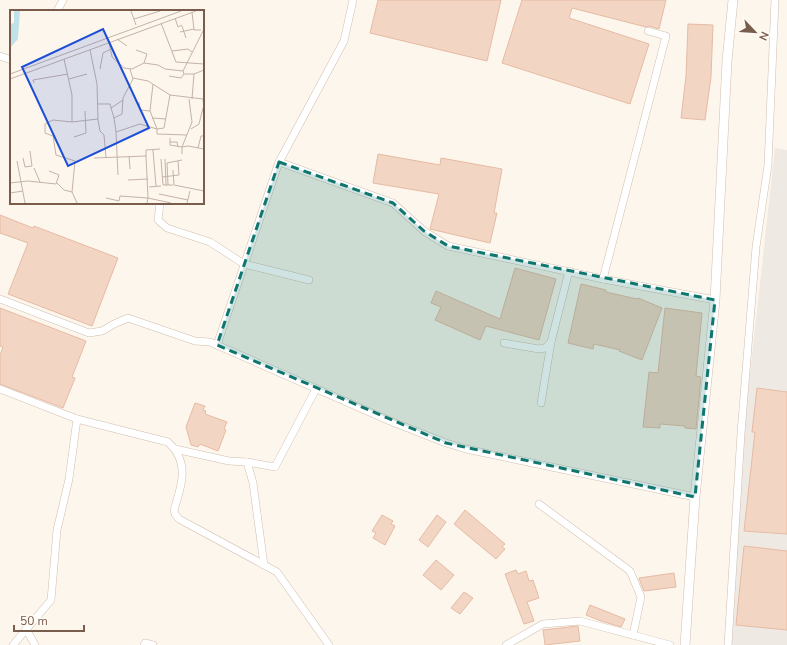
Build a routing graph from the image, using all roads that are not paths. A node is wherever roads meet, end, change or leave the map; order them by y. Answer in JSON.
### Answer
{"nodes":[{"id":1,"x":63,"y":0,"type":"edge"},
{"id":2,"x":353,"y":0,"type":"edge"},
{"id":3,"x":733,"y":0,"type":"edge"},
{"id":4,"x":775,"y":0,"type":"edge"},
{"id":5,"x":58,"y":10,"type":"edge"},
{"id":6,"x":648,"y":31,"type":"dead end"},
{"id":7,"x":0,"y":56,"type":"edge"},
{"id":8,"x":10,"y":60,"type":"edge"},
{"id":9,"x":279,"y":162,"type":"junction"},
{"id":10,"x":160,"y":204,"type":"edge"},
{"id":11,"x":244,"y":264,"type":"junction"},
{"id":12,"x":569,"y":271,"type":"junction"},
{"id":13,"x":603,"y":279,"type":"junction"},
{"id":14,"x":309,"y":280,"type":"dead end"},
{"id":15,"x":0,"y":298,"type":"edge"},
{"id":16,"x":715,"y":300,"type":"junction"},
{"id":17,"x":551,"y":342,"type":"junction"},
{"id":18,"x":504,"y":343,"type":"dead end"},
{"id":19,"x":217,"y":345,"type":"junction"},
{"id":20,"x":0,"y":389,"type":"edge"},
{"id":21,"x":316,"y":389,"type":"junction"},
{"id":22,"x":541,"y":404,"type":"dead end"},
{"id":23,"x":77,"y":419,"type":"junction"},
{"id":24,"x":175,"y":449,"type":"junction"},
{"id":25,"x":247,"y":462,"type":"junction"},
{"id":26,"x":695,"y":497,"type":"junction"},
{"id":27,"x":539,"y":504,"type":"dead end"},
{"id":28,"x":264,"y":565,"type":"junction"},
{"id":29,"x":26,"y":629,"type":"junction"},
{"id":30,"x":633,"y":635,"type":"junction"},
{"id":31,"x":13,"y":645,"type":"edge"},
{"id":32,"x":35,"y":645,"type":"edge"},
{"id":33,"x":144,"y":645,"type":"edge"},
{"id":34,"x":153,"y":645,"type":"edge"},
{"id":35,"x":329,"y":645,"type":"edge"},
{"id":36,"x":506,"y":645,"type":"edge"},
{"id":37,"x":670,"y":645,"type":"edge"},
{"id":38,"x":685,"y":645,"type":"edge"},
{"id":39,"x":728,"y":645,"type":"edge"}],
"edges":[{"from":1,"to":5,"type":"street"},
{"from":2,"to":9,"type":"street"},
{"from":3,"to":16,"type":"street"},
{"from":4,"to":39,"type":"street"},
{"from":6,"to":13,"type":"street"},
{"from":7,"to":8,"type":"street"},
{"from":9,"to":11,"type":"street"},
{"from":9,"to":12,"type":"street"},
{"from":10,"to":11,"type":"street"},
{"from":11,"to":14,"type":"street"},
{"from":11,"to":19,"type":"street"},
{"from":12,"to":13,"type":"street"},
{"from":12,"to":17,"type":"street"},
{"from":13,"to":16,"type":"street"},
{"from":15,"to":19,"type":"street"},
{"from":16,"to":26,"type":"street"},
{"from":17,"to":18,"type":"street"},
{"from":17,"to":22,"type":"street"},
{"from":19,"to":21,"type":"street"},
{"from":20,"to":23,"type":"street"},
{"from":21,"to":25,"type":"street"},
{"from":21,"to":26,"type":"street"},
{"from":23,"to":24,"type":"street"},
{"from":23,"to":29,"type":"street"},
{"from":24,"to":25,"type":"street"},
{"from":24,"to":28,"type":"street"},
{"from":25,"to":28,"type":"street"},
{"from":26,"to":38,"type":"street"},
{"from":27,"to":30,"type":"street"},
{"from":28,"to":35,"type":"street"},
{"from":29,"to":31,"type":"street"},
{"from":29,"to":32,"type":"street"},
{"from":30,"to":36,"type":"street"},
{"from":30,"to":37,"type":"street"},
{"from":33,"to":34,"type":"street"}]}
